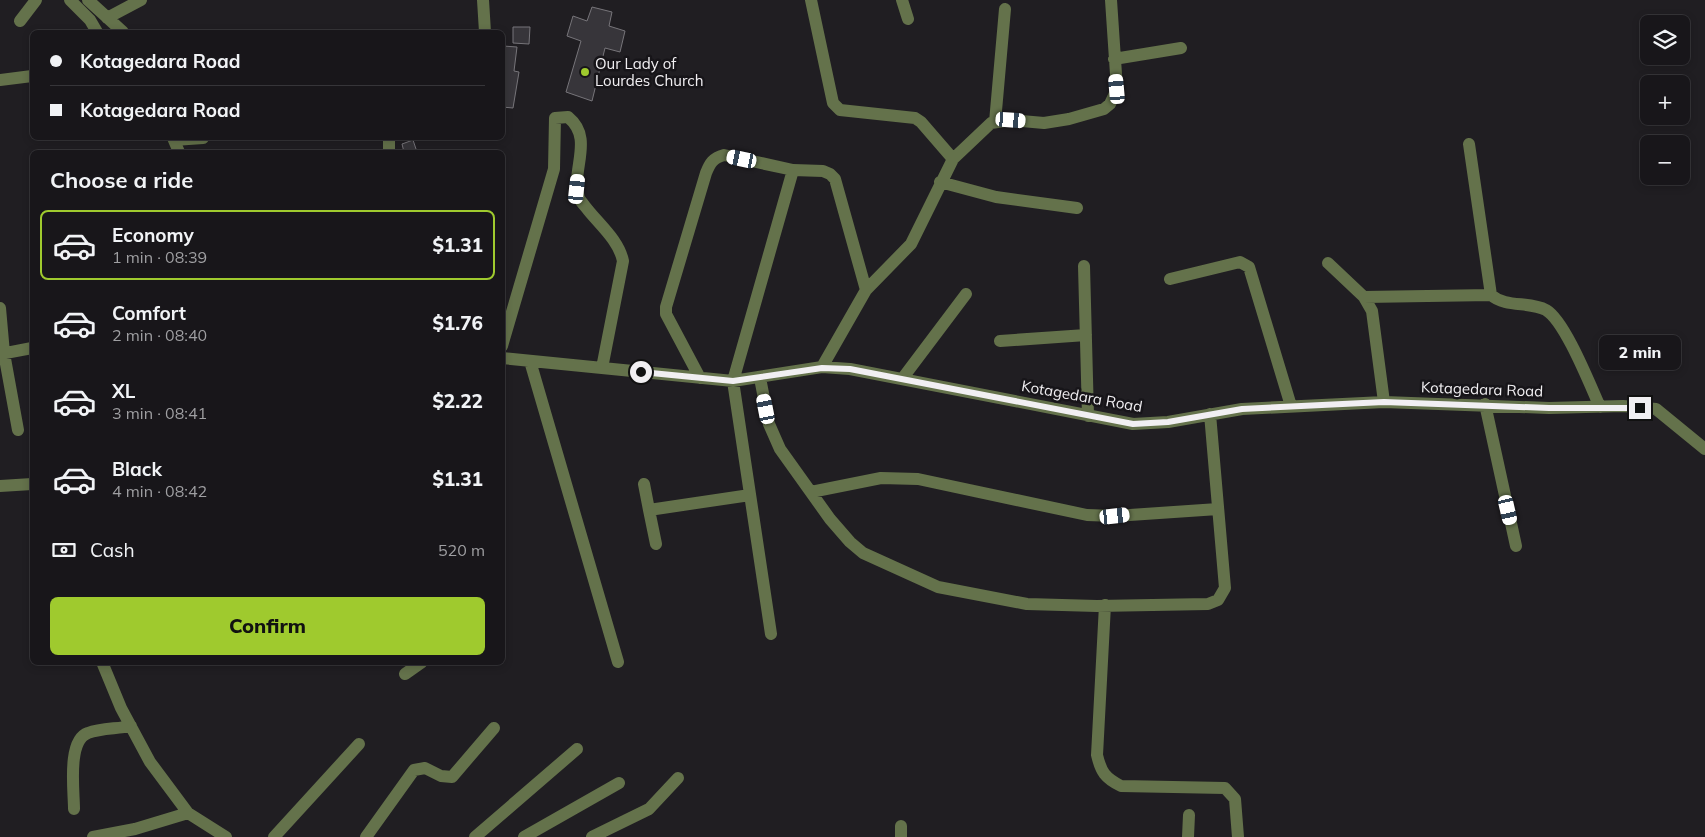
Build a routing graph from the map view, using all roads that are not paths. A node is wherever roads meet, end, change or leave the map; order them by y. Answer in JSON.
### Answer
{"nodes":[{"id":1,"x":36,"y":0,"type":"edge"},
{"id":2,"x":70,"y":0,"type":"edge"},
{"id":3,"x":88,"y":0,"type":"edge"},
{"id":4,"x":141,"y":0,"type":"edge"},
{"id":5,"x":483,"y":0,"type":"edge"},
{"id":6,"x":811,"y":0,"type":"edge"},
{"id":7,"x":902,"y":0,"type":"edge"},
{"id":8,"x":1111,"y":0,"type":"edge"},
{"id":9,"x":1005,"y":9,"type":"dead end"},
{"id":10,"x":107,"y":18,"type":"junction"},
{"id":11,"x":908,"y":19,"type":"dead end"},
{"id":12,"x":20,"y":21,"type":"dead end"},
{"id":13,"x":96,"y":30,"type":"edge"},
{"id":14,"x":121,"y":30,"type":"edge"},
{"id":15,"x":485,"y":30,"type":"edge"},
{"id":16,"x":1181,"y":48,"type":"dead end"},
{"id":17,"x":1114,"y":60,"type":"junction"},
{"id":18,"x":30,"y":76,"type":"edge"},
{"id":19,"x":0,"y":80,"type":"edge"},
{"id":20,"x":996,"y":122,"type":"junction"},
{"id":21,"x":192,"y":140,"type":"edge"},
{"id":22,"x":175,"y":143,"type":"edge"},
{"id":23,"x":1469,"y":144,"type":"dead end"},
{"id":24,"x":953,"y":159,"type":"junction"},
{"id":25,"x":793,"y":170,"type":"junction"},
{"id":26,"x":940,"y":182,"type":"junction"},
{"id":27,"x":1078,"y":208,"type":"dead end"},
{"id":28,"x":1328,"y":263,"type":"dead end"},
{"id":29,"x":1084,"y":266,"type":"dead end"},
{"id":30,"x":1170,"y":278,"type":"dead end"},
{"id":31,"x":866,"y":290,"type":"junction"},
{"id":32,"x":966,"y":294,"type":"dead end"},
{"id":33,"x":1491,"y":294,"type":"junction"},
{"id":34,"x":1364,"y":297,"type":"junction"},
{"id":35,"x":0,"y":308,"type":"edge"},
{"id":36,"x":1086,"y":335,"type":"junction"},
{"id":37,"x":505,"y":336,"type":"edge"},
{"id":38,"x":1000,"y":341,"type":"dead end"},
{"id":39,"x":30,"y":348,"type":"edge"},
{"id":40,"x":2,"y":353,"type":"edge"},
{"id":41,"x":505,"y":358,"type":"edge"},
{"id":42,"x":530,"y":361,"type":"junction"},
{"id":43,"x":602,"y":368,"type":"junction"},
{"id":44,"x":822,"y":368,"type":"junction"},
{"id":45,"x":700,"y":378,"type":"junction"},
{"id":46,"x":760,"y":378,"type":"junction"},
{"id":47,"x":902,"y":379,"type":"junction"},
{"id":48,"x":733,"y":381,"type":"junction"},
{"id":49,"x":1384,"y":402,"type":"junction"},
{"id":50,"x":1485,"y":404,"type":"junction"},
{"id":51,"x":1291,"y":406,"type":"junction"},
{"id":52,"x":1600,"y":407,"type":"junction"},
{"id":53,"x":1210,"y":414,"type":"junction"},
{"id":54,"x":1088,"y":416,"type":"junction"},
{"id":55,"x":18,"y":430,"type":"dead end"},
{"id":56,"x":1705,"y":449,"type":"edge"},
{"id":57,"x":30,"y":484,"type":"edge"},
{"id":58,"x":644,"y":484,"type":"dead end"},
{"id":59,"x":0,"y":486,"type":"edge"},
{"id":60,"x":811,"y":492,"type":"junction"},
{"id":61,"x":750,"y":495,"type":"junction"},
{"id":62,"x":1218,"y":508,"type":"junction"},
{"id":63,"x":649,"y":510,"type":"junction"},
{"id":64,"x":656,"y":544,"type":"dead end"},
{"id":65,"x":1516,"y":546,"type":"dead end"},
{"id":66,"x":1105,"y":605,"type":"junction"},
{"id":67,"x":771,"y":634,"type":"dead end"},
{"id":68,"x":618,"y":662,"type":"dead end"},
{"id":69,"x":103,"y":665,"type":"edge"},
{"id":70,"x":418,"y":665,"type":"edge"},
{"id":71,"x":405,"y":674,"type":"dead end"},
{"id":72,"x":130,"y":726,"type":"junction"},
{"id":73,"x":494,"y":728,"type":"dead end"},
{"id":74,"x":359,"y":744,"type":"dead end"},
{"id":75,"x":577,"y":749,"type":"dead end"},
{"id":76,"x":678,"y":778,"type":"dead end"},
{"id":77,"x":619,"y":783,"type":"dead end"},
{"id":78,"x":74,"y":809,"type":"dead end"},
{"id":79,"x":188,"y":813,"type":"junction"},
{"id":80,"x":1189,"y":815,"type":"dead end"},
{"id":81,"x":224,"y":836,"type":"edge"},
{"id":82,"x":93,"y":837,"type":"edge"},
{"id":83,"x":274,"y":837,"type":"edge"},
{"id":84,"x":366,"y":837,"type":"edge"},
{"id":85,"x":475,"y":837,"type":"edge"},
{"id":86,"x":524,"y":837,"type":"edge"},
{"id":87,"x":592,"y":837,"type":"edge"},
{"id":88,"x":1188,"y":837,"type":"edge"},
{"id":89,"x":1238,"y":837,"type":"edge"}],
"edges":[{"from":1,"to":12,"type":"street"},
{"from":2,"to":13,"type":"street"},
{"from":3,"to":10,"type":"street"},
{"from":4,"to":10,"type":"street"},
{"from":5,"to":15,"type":"street"},
{"from":6,"to":24,"type":"street"},
{"from":7,"to":11,"type":"street"},
{"from":8,"to":17,"type":"street"},
{"from":9,"to":20,"type":"street"},
{"from":10,"to":14,"type":"street"},
{"from":16,"to":17,"type":"street"},
{"from":17,"to":20,"type":"street"},
{"from":18,"to":19,"type":"street"},
{"from":20,"to":24,"type":"street"},
{"from":21,"to":22,"type":"street"},
{"from":23,"to":33,"type":"street"},
{"from":24,"to":26,"type":"street"},
{"from":25,"to":31,"type":"street"},
{"from":25,"to":45,"type":"street"},
{"from":25,"to":48,"type":"street"},
{"from":26,"to":27,"type":"street"},
{"from":26,"to":31,"type":"street"},
{"from":28,"to":34,"type":"street"},
{"from":29,"to":36,"type":"street"},
{"from":30,"to":51,"type":"street"},
{"from":31,"to":44,"type":"street"},
{"from":32,"to":47,"type":"street"},
{"from":33,"to":34,"type":"street"},
{"from":33,"to":52,"type":"street"},
{"from":34,"to":49,"type":"street"},
{"from":35,"to":40,"type":"street"},
{"from":36,"to":38,"type":"street"},
{"from":36,"to":54,"type":"street"},
{"from":37,"to":43,"type":"street"},
{"from":39,"to":40,"type":"street"},
{"from":40,"to":55,"type":"street"},
{"from":41,"to":42,"type":"street","name":"Kotagedara Road"},
{"from":42,"to":43,"type":"street","name":"Kotagedara Road"},
{"from":42,"to":68,"type":"street"},
{"from":43,"to":45,"type":"street","name":"Kotagedara Road"},
{"from":44,"to":46,"type":"street","name":"Kotagedara Road"},
{"from":44,"to":47,"type":"street","name":"Kotagedara Road"},
{"from":45,"to":48,"type":"street","name":"Kotagedara Road"},
{"from":46,"to":48,"type":"street","name":"Kotagedara Road"},
{"from":46,"to":60,"type":"street"},
{"from":47,"to":54,"type":"street","name":"Kotagedara Road"},
{"from":48,"to":61,"type":"street"},
{"from":49,"to":50,"type":"street","name":"Kotagedara Road"},
{"from":49,"to":51,"type":"street","name":"Kotagedara Road"},
{"from":50,"to":52,"type":"street","name":"Kotagedara Road"},
{"from":50,"to":65,"type":"street"},
{"from":51,"to":53,"type":"street","name":"Kotagedara Road"},
{"from":52,"to":56,"type":"street","name":"Kotagedara Road"},
{"from":53,"to":54,"type":"street","name":"Kotagedara Road"},
{"from":53,"to":62,"type":"street"},
{"from":57,"to":59,"type":"street"},
{"from":58,"to":63,"type":"street"},
{"from":60,"to":62,"type":"street"},
{"from":60,"to":66,"type":"street"},
{"from":61,"to":63,"type":"street"},
{"from":61,"to":67,"type":"street"},
{"from":62,"to":66,"type":"street"},
{"from":63,"to":64,"type":"street"},
{"from":66,"to":89,"type":"street"},
{"from":69,"to":72,"type":"street"},
{"from":70,"to":71,"type":"street"},
{"from":72,"to":78,"type":"street"},
{"from":72,"to":79,"type":"street"},
{"from":73,"to":84,"type":"street"},
{"from":74,"to":83,"type":"street"},
{"from":75,"to":85,"type":"street"},
{"from":76,"to":87,"type":"street"},
{"from":77,"to":86,"type":"street"},
{"from":79,"to":81,"type":"street"},
{"from":79,"to":82,"type":"street"},
{"from":80,"to":88,"type":"street"}]}
